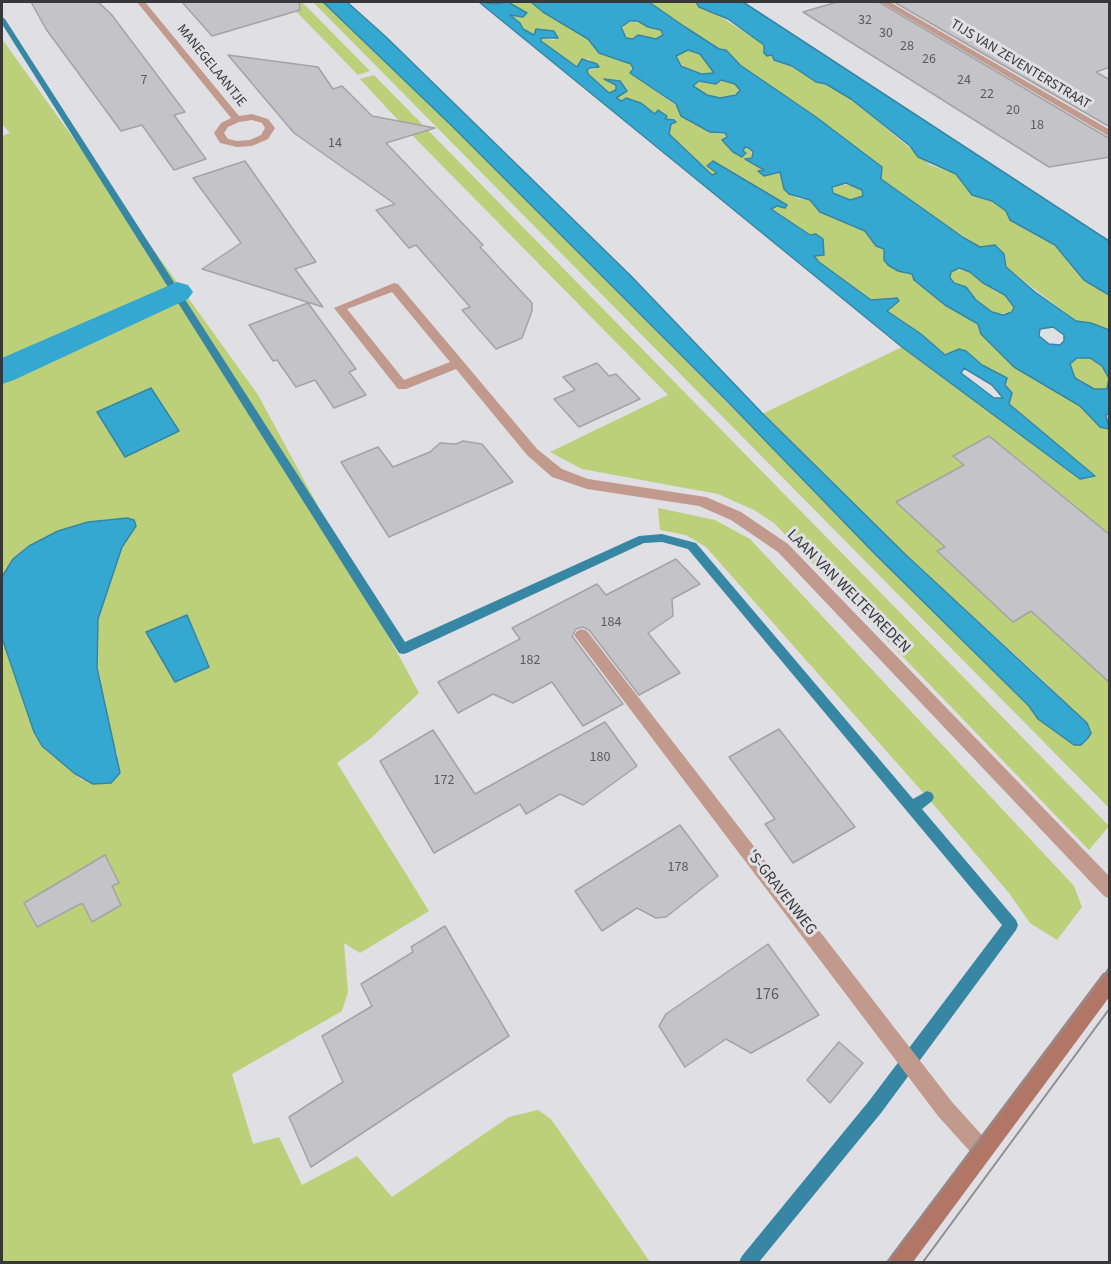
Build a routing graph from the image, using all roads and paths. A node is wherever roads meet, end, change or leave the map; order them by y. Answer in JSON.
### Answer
{"nodes":[{"id":1,"x":141,"y":2,"type":"edge"},
{"id":2,"x":885,"y":2,"type":"edge"},
{"id":3,"x":237,"y":119,"type":"dead end"},
{"id":4,"x":1110,"y":134,"type":"edge"},
{"id":5,"x":458,"y":363,"type":"junction"},
{"id":6,"x":582,"y":635,"type":"dead end"},
{"id":7,"x":1110,"y":890,"type":"edge"},
{"id":8,"x":1110,"y":980,"type":"edge"},
{"id":9,"x":982,"y":1150,"type":"junction"},
{"id":10,"x":900,"y":1263,"type":"edge"}],
"edges":[{"from":1,"to":3,"type":"street","name":"MANEGELAANTJE"},
{"from":2,"to":4,"type":"street","name":"TIJS VAN ZEVENTERSTRAAT"},
{"from":5,"to":5,"type":"street","name":"LAAN VAN WELTEVREDEN"},
{"from":5,"to":7,"type":"street","name":"LAAN VAN WELTEVREDEN"},
{"from":6,"to":9,"type":"street","name":"'S-GRAVENWEG"},
{"from":8,"to":9,"type":"street"},
{"from":9,"to":10,"type":"street"}]}
